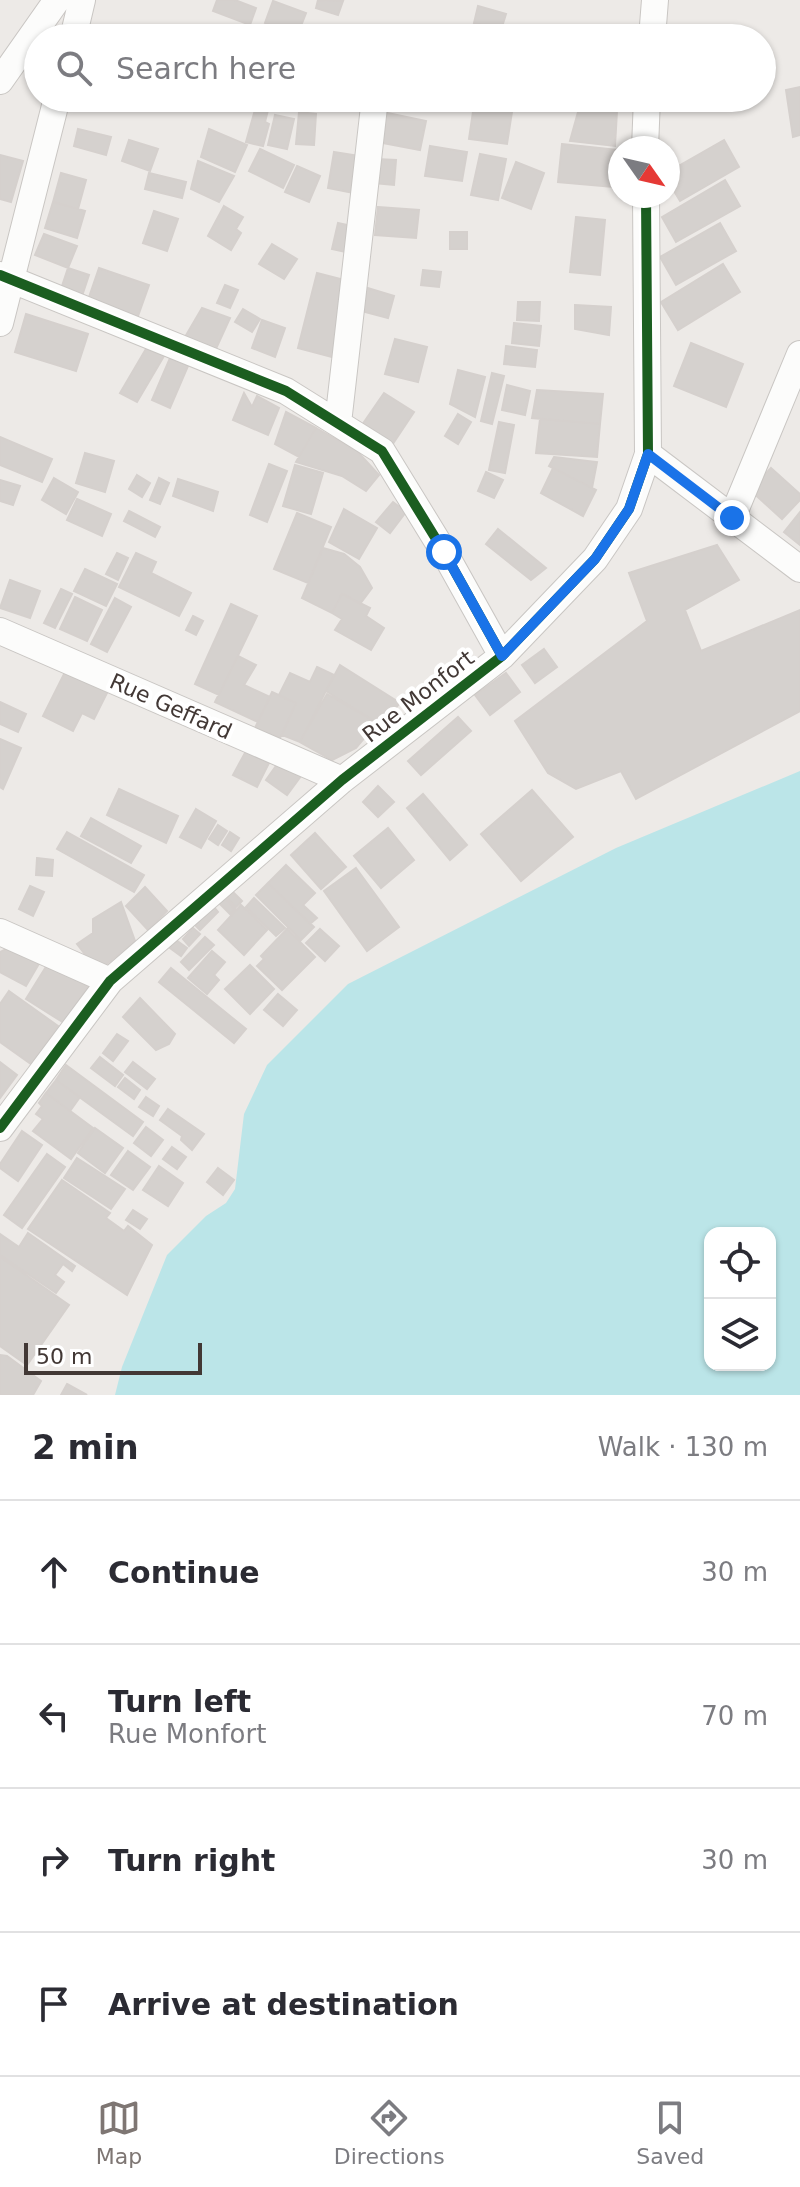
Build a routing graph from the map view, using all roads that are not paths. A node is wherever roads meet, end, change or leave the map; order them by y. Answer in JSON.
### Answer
{"nodes":[{"id":1,"x":57,"y":0,"type":"edge"},
{"id":2,"x":82,"y":0,"type":"edge"},
{"id":3,"x":655,"y":0,"type":"edge"},
{"id":4,"x":40,"y":24,"type":"edge"},
{"id":5,"x":76,"y":24,"type":"edge"},
{"id":6,"x":653,"y":24,"type":"edge"},
{"id":7,"x":24,"y":47,"type":"edge"},
{"id":8,"x":0,"y":81,"type":"edge"},
{"id":9,"x":53,"y":112,"type":"edge"},
{"id":10,"x":373,"y":112,"type":"edge"},
{"id":11,"x":646,"y":112,"type":"edge"},
{"id":12,"x":645,"y":136,"type":"edge"},
{"id":13,"x":646,"y":208,"type":"edge"},
{"id":14,"x":5,"y":278,"type":"edge"},
{"id":15,"x":0,"y":323,"type":"edge"},
{"id":16,"x":800,"y":354,"type":"edge"},
{"id":17,"x":338,"y":423,"type":"junction"},
{"id":18,"x":648,"y":454,"type":"junction"},
{"id":19,"x":732,"y":518,"type":"junction"},
{"id":20,"x":800,"y":569,"type":"edge"},
{"id":21,"x":0,"y":631,"type":"edge"},
{"id":22,"x":502,"y":656,"type":"junction"},
{"id":23,"x":342,"y":780,"type":"junction"},
{"id":24,"x":0,"y":932,"type":"edge"},
{"id":25,"x":110,"y":981,"type":"junction"},
{"id":26,"x":0,"y":1128,"type":"edge"}],
"edges":[{"from":1,"to":4,"type":"street"},
{"from":2,"to":5,"type":"street"},
{"from":3,"to":6,"type":"street"},
{"from":7,"to":8,"type":"street"},
{"from":9,"to":14,"type":"street"},
{"from":10,"to":17,"type":"street"},
{"from":11,"to":12,"type":"street"},
{"from":13,"to":18,"type":"street","name":"Rue Monfort"},
{"from":14,"to":15,"type":"street"},
{"from":14,"to":17,"type":"street"},
{"from":16,"to":19,"type":"street"},
{"from":17,"to":22,"type":"street"},
{"from":18,"to":19,"type":"street"},
{"from":18,"to":22,"type":"street","name":"Rue Monfort"},
{"from":19,"to":20,"type":"street"},
{"from":21,"to":23,"type":"street","name":"Rue Geffard"},
{"from":22,"to":23,"type":"street","name":"Rue Monfort"},
{"from":23,"to":25,"type":"street","name":"Rue Monfort"},
{"from":24,"to":25,"type":"street"},
{"from":25,"to":26,"type":"street","name":"Rue Monfort"}]}
